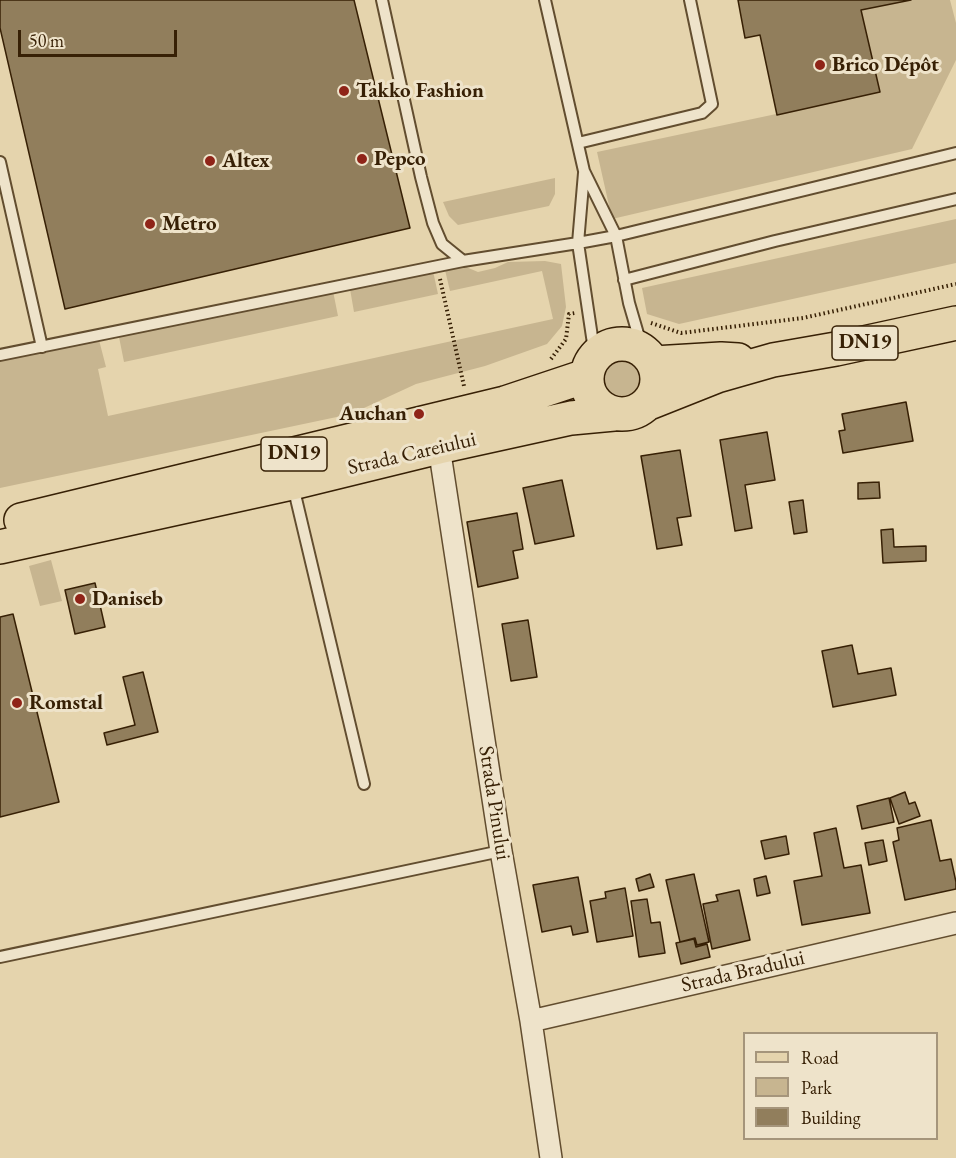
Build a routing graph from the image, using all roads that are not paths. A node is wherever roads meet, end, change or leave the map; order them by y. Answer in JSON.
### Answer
{"nodes":[{"id":1,"x":382,"y":0,"type":"edge"},
{"id":2,"x":545,"y":0,"type":"edge"},
{"id":3,"x":690,"y":0,"type":"edge"},
{"id":4,"x":578,"y":143,"type":"junction"},
{"id":5,"x":956,"y":153,"type":"edge"},
{"id":6,"x":0,"y":162,"type":"edge"},
{"id":7,"x":584,"y":171,"type":"junction"},
{"id":8,"x":956,"y":199,"type":"edge"},
{"id":9,"x":616,"y":236,"type":"junction"},
{"id":10,"x":578,"y":243,"type":"junction"},
{"id":11,"x":463,"y":261,"type":"junction"},
{"id":12,"x":624,"y":280,"type":"junction"},
{"id":13,"x":956,"y":323,"type":"edge"},
{"id":14,"x":42,"y":347,"type":"junction"},
{"id":15,"x":0,"y":355,"type":"edge"},
{"id":16,"x":648,"y":357,"type":"junction"},
{"id":17,"x":773,"y":360,"type":"junction"},
{"id":18,"x":591,"y":366,"type":"junction"},
{"id":19,"x":649,"y":403,"type":"junction"},
{"id":20,"x":614,"y":414,"type":"junction"},
{"id":21,"x":440,"y":447,"type":"junction"},
{"id":22,"x":292,"y":483,"type":"junction"},
{"id":23,"x":0,"y":525,"type":"edge"},
{"id":24,"x":0,"y":547,"type":"edge"},
{"id":25,"x":364,"y":784,"type":"dead end"},
{"id":26,"x":501,"y":851,"type":"junction"},
{"id":27,"x":956,"y":923,"type":"edge"},
{"id":28,"x":0,"y":957,"type":"edge"},
{"id":29,"x":531,"y":1021,"type":"junction"},
{"id":30,"x":551,"y":1158,"type":"edge"}],
"edges":[{"from":1,"to":11,"type":"lane"},
{"from":2,"to":4,"type":"lane"},
{"from":3,"to":4,"type":"lane"},
{"from":4,"to":7,"type":"lane"},
{"from":5,"to":9,"type":"lane"},
{"from":6,"to":14,"type":"lane"},
{"from":7,"to":9,"type":"lane"},
{"from":7,"to":10,"type":"lane"},
{"from":8,"to":12,"type":"lane"},
{"from":9,"to":10,"type":"lane"},
{"from":9,"to":12,"type":"lane"},
{"from":10,"to":11,"type":"lane"},
{"from":10,"to":18,"type":"lane"},
{"from":11,"to":14,"type":"lane"},
{"from":12,"to":16,"type":"lane"},
{"from":13,"to":17,"type":"main road","number":"DN19"},
{"from":14,"to":15,"type":"lane"},
{"from":16,"to":17,"type":"main road","number":"DN19"},
{"from":16,"to":18,"type":"main road","number":"DN19"},
{"from":16,"to":19,"type":"main road"},
{"from":17,"to":19,"type":"main road","number":"DN19"},
{"from":18,"to":20,"type":"main road"},
{"from":18,"to":23,"type":"main road","name":"Strada Careiului","number":"DN19"},
{"from":19,"to":20,"type":"main road","number":"DN19"},
{"from":20,"to":21,"type":"main road","name":"Strada Careiului","number":"DN19"},
{"from":21,"to":22,"type":"main road","name":"Strada Careiului","number":"DN19"},
{"from":21,"to":26,"type":"street","name":"Strada Pinului"},
{"from":22,"to":24,"type":"main road","name":"Strada Careiului","number":"DN19"},
{"from":22,"to":25,"type":"lane"},
{"from":26,"to":28,"type":"lane"},
{"from":26,"to":29,"type":"street","name":"Strada Pinului"},
{"from":27,"to":29,"type":"street","name":"Strada Bradului"},
{"from":29,"to":30,"type":"street","name":"Strada Pinului"}]}
